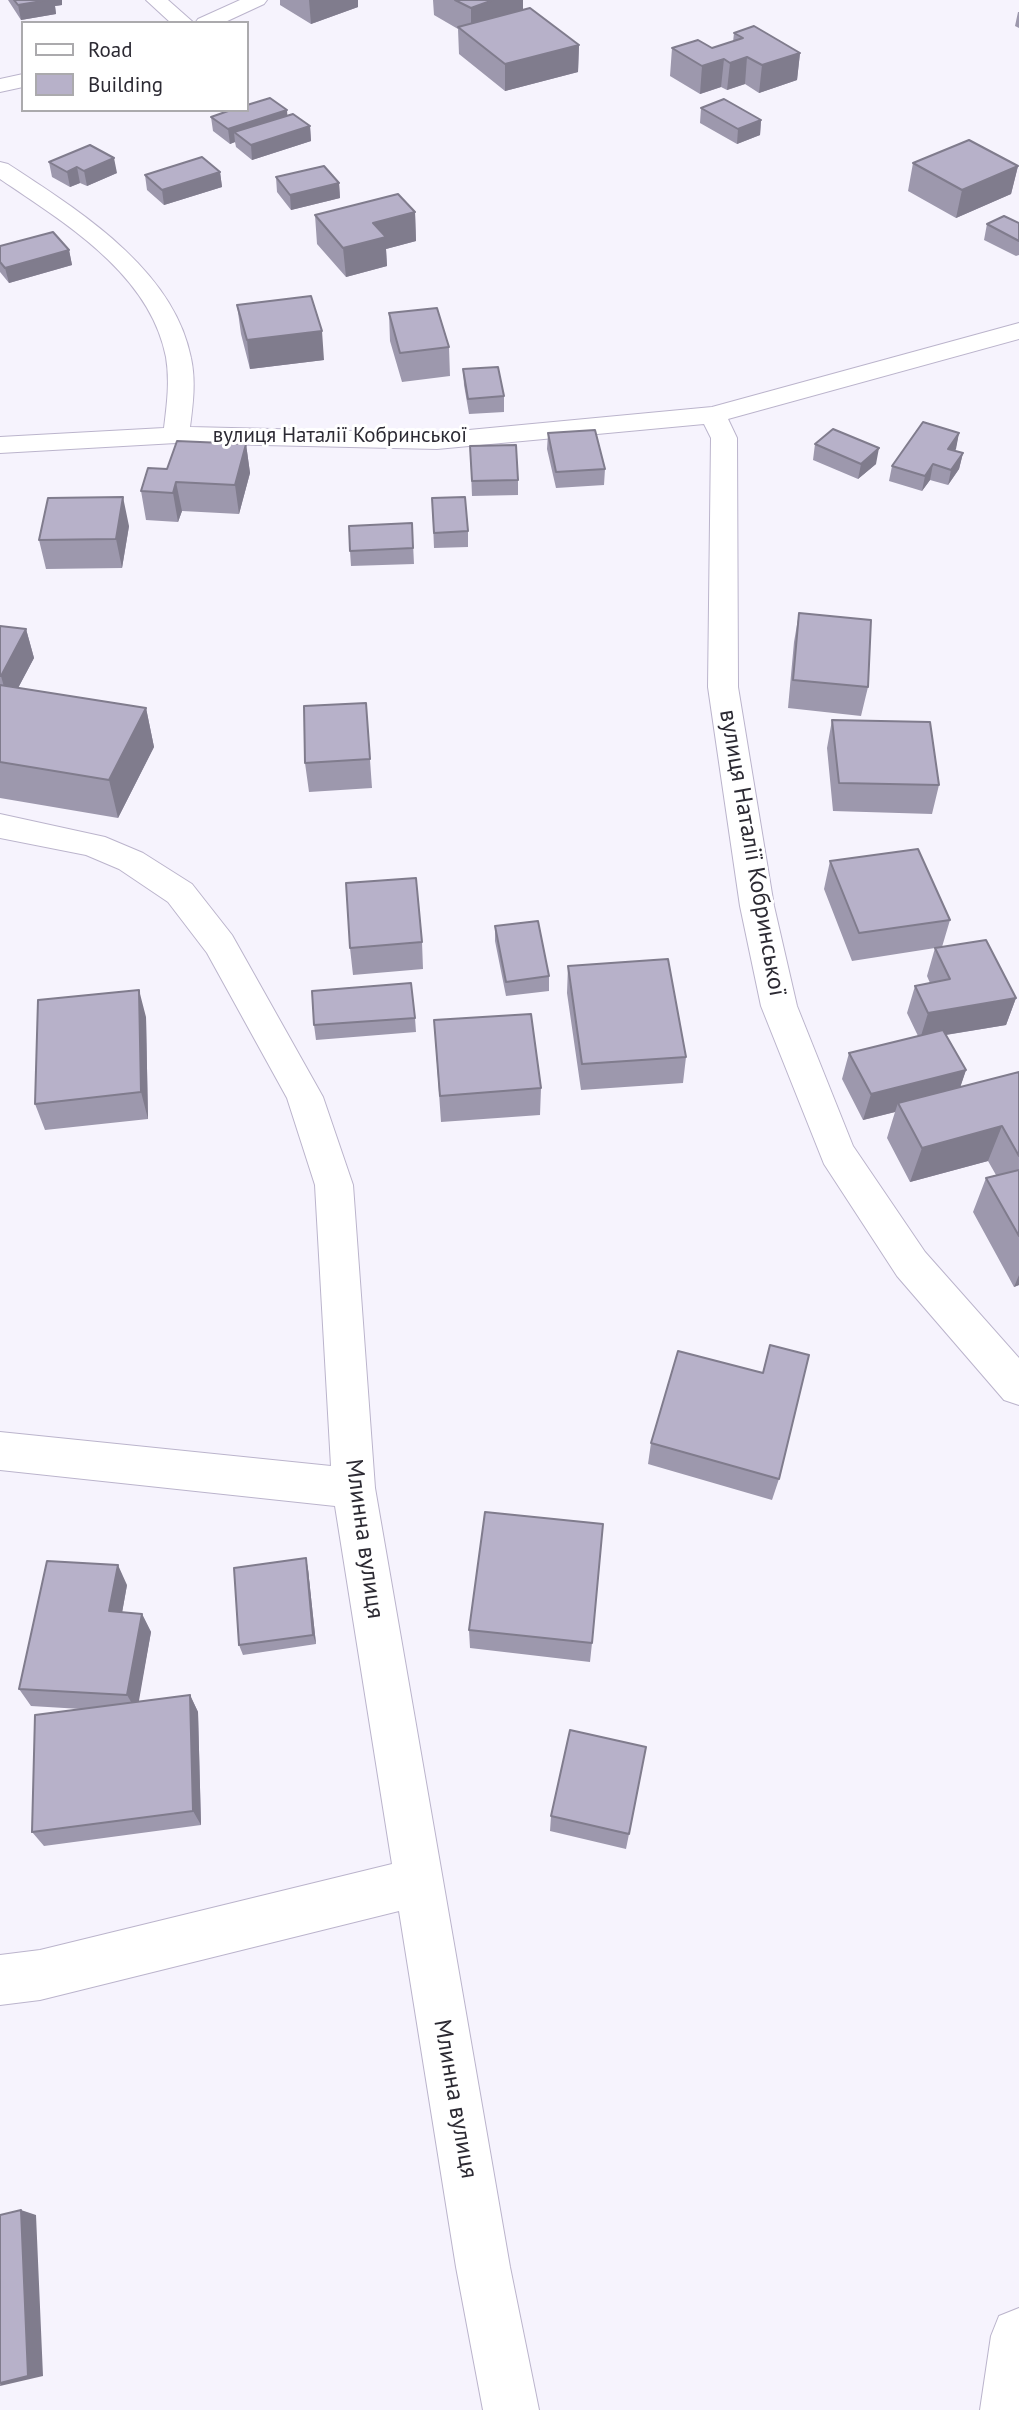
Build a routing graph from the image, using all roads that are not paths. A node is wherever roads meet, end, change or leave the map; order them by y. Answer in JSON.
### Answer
{"nodes":[{"id":1,"x":156,"y":0,"type":"edge"},
{"id":2,"x":257,"y":0,"type":"edge"},
{"id":3,"x":182,"y":21,"type":"edge"},
{"id":4,"x":210,"y":21,"type":"edge"},
{"id":5,"x":21,"y":81,"type":"edge"},
{"id":6,"x":0,"y":86,"type":"edge"},
{"id":7,"x":0,"y":169,"type":"edge"},
{"id":8,"x":1019,"y":331,"type":"edge"},
{"id":9,"x":713,"y":415,"type":"junction"},
{"id":10,"x":176,"y":435,"type":"junction"},
{"id":11,"x":0,"y":445,"type":"edge"},
{"id":12,"x":0,"y":826,"type":"edge"},
{"id":13,"x":1019,"y":1387,"type":"edge"},
{"id":14,"x":0,"y":1451,"type":"edge"},
{"id":15,"x":354,"y":1488,"type":"junction"},
{"id":16,"x":418,"y":1882,"type":"junction"},
{"id":17,"x":0,"y":1980,"type":"edge"},
{"id":18,"x":1019,"y":2336,"type":"edge"},
{"id":19,"x":511,"y":2410,"type":"edge"},
{"id":20,"x":1008,"y":2410,"type":"edge"}],
"edges":[{"from":1,"to":3,"type":"street"},
{"from":2,"to":4,"type":"street"},
{"from":5,"to":6,"type":"street"},
{"from":7,"to":10,"type":"street","name":"вулиця Наталії Кобринської"},
{"from":8,"to":9,"type":"street","name":"вулиця Наталії Кобринської"},
{"from":9,"to":10,"type":"street","name":"вулиця Наталії Кобринської"},
{"from":9,"to":13,"type":"street","name":"вулиця Наталії Кобринської"},
{"from":10,"to":11,"type":"street","name":"вулиця Наталії Кобринської"},
{"from":12,"to":15,"type":"street","name":"Млинна вулиця"},
{"from":14,"to":15,"type":"street"},
{"from":15,"to":16,"type":"street","name":"Млинна вулиця"},
{"from":16,"to":17,"type":"street"},
{"from":16,"to":19,"type":"street","name":"Млинна вулиця"},
{"from":18,"to":20,"type":"street"}]}
